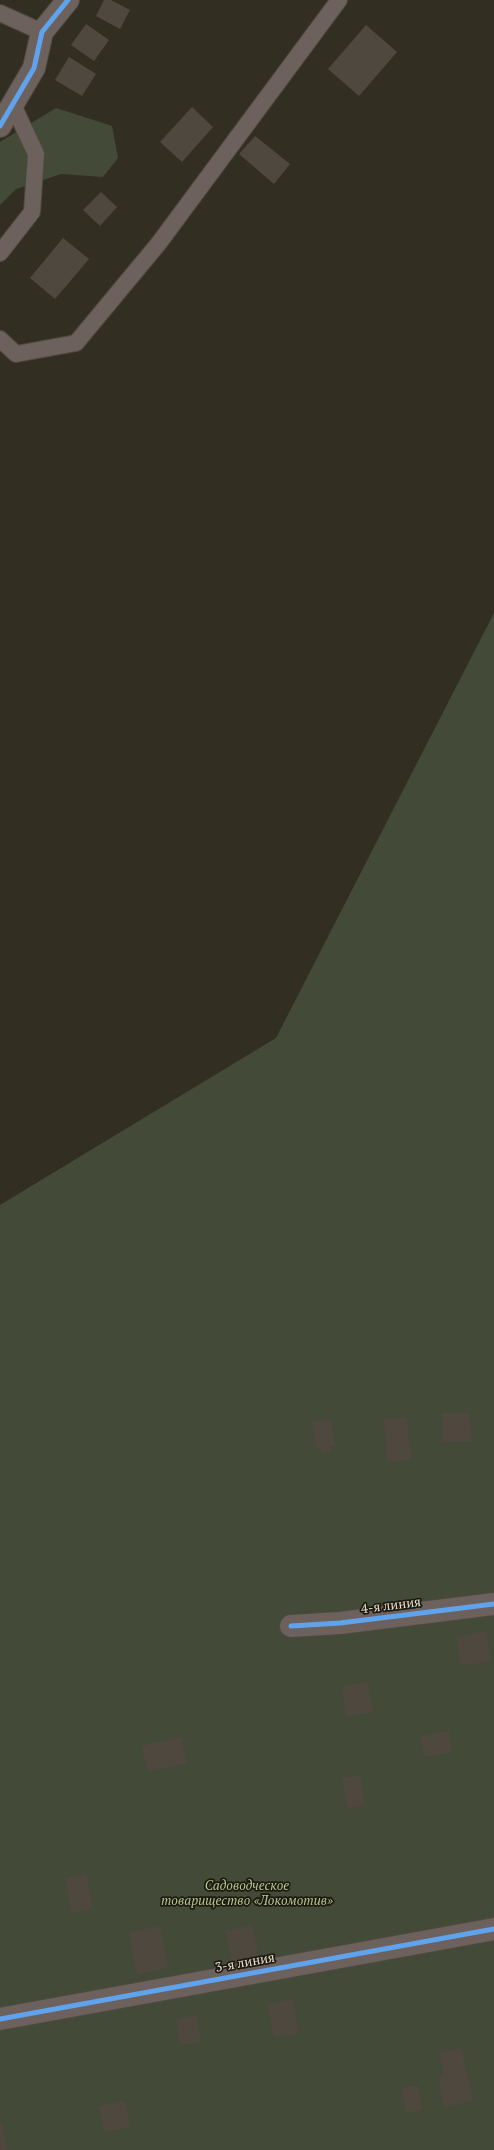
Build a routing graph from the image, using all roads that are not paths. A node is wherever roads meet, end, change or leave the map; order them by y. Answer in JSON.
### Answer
{"nodes":[{"id":1,"x":68,"y":0,"type":"edge"},
{"id":2,"x":339,"y":0,"type":"edge"},
{"id":3,"x":0,"y":13,"type":"edge"},
{"id":4,"x":42,"y":32,"type":"junction"},
{"id":5,"x":13,"y":105,"type":"junction"},
{"id":6,"x":0,"y":126,"type":"edge"},
{"id":7,"x":0,"y":253,"type":"edge"},
{"id":8,"x":0,"y":339,"type":"edge"},
{"id":9,"x":494,"y":1604,"type":"edge"},
{"id":10,"x":291,"y":1626,"type":"dead end"},
{"id":11,"x":494,"y":1929,"type":"edge"},
{"id":12,"x":0,"y":2018,"type":"edge"}],
"edges":[{"from":1,"to":4,"type":"street"},
{"from":2,"to":8,"type":"lane"},
{"from":3,"to":4,"type":"lane"},
{"from":4,"to":5,"type":"street"},
{"from":5,"to":6,"type":"street"},
{"from":5,"to":7,"type":"lane"},
{"from":9,"to":10,"type":"street","name":"4-я линия"},
{"from":11,"to":12,"type":"street","name":"3-я линия"}]}
